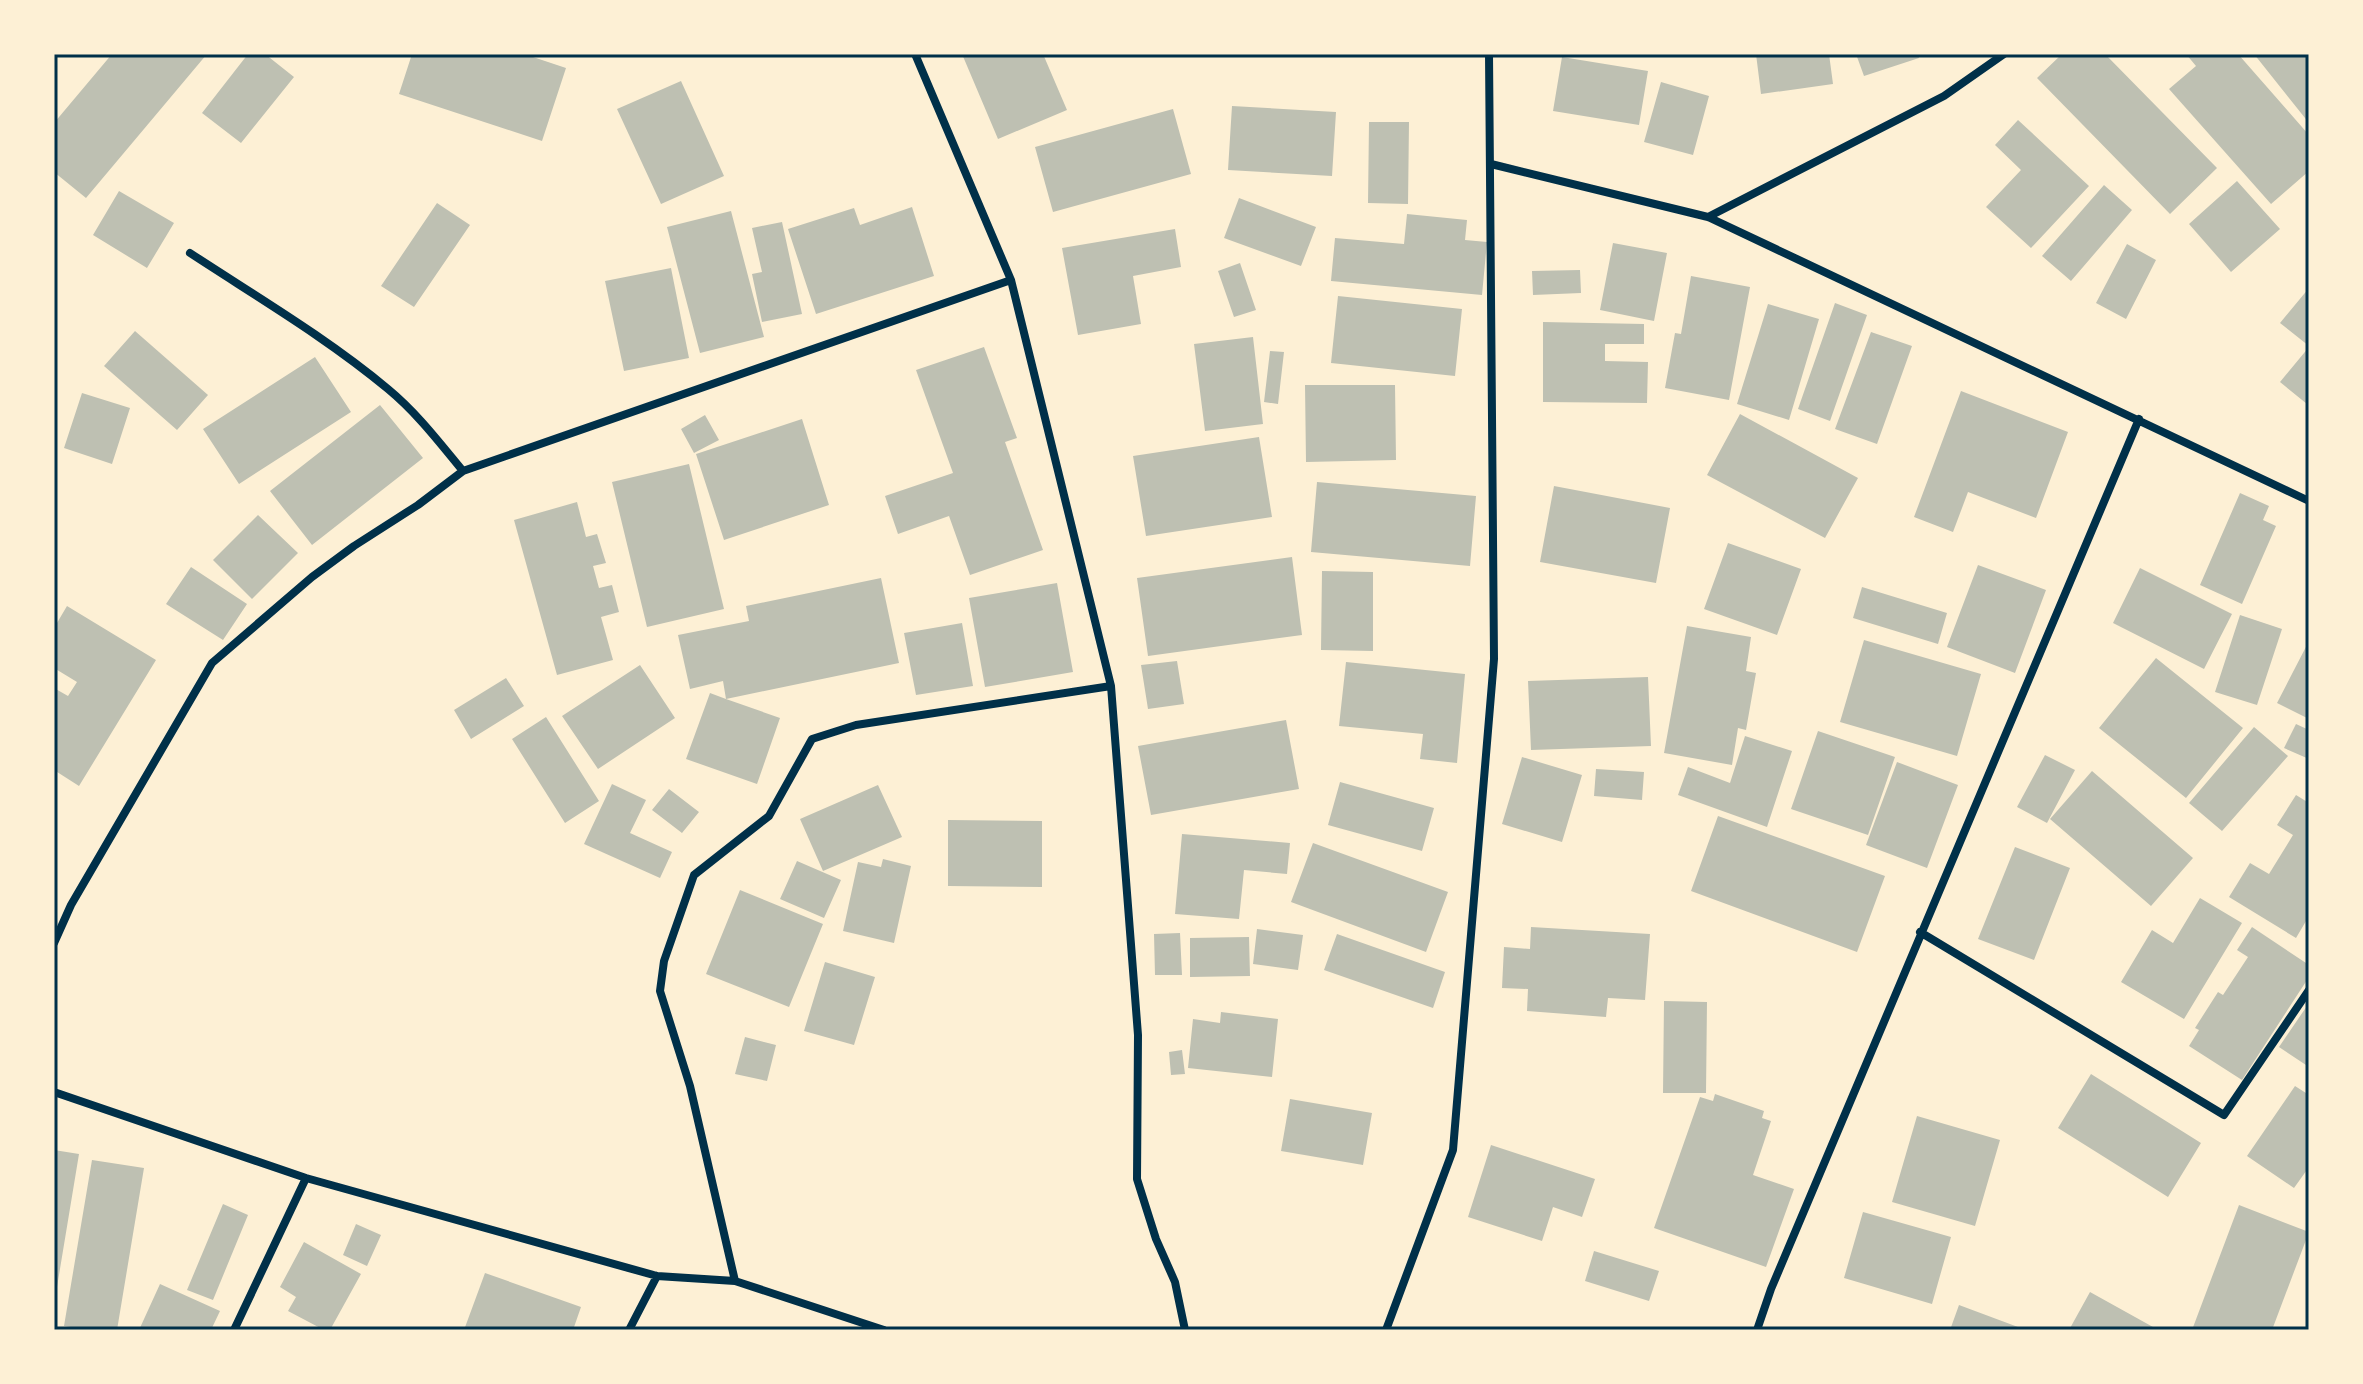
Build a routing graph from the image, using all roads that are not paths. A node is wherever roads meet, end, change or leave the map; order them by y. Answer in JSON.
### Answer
{"nodes":[{"id":1,"x":915,"y":54,"type":"edge"},
{"id":2,"x":1489,"y":54,"type":"edge"},
{"id":3,"x":2004,"y":54,"type":"edge"},
{"id":4,"x":1491,"y":164,"type":"junction"},
{"id":5,"x":1708,"y":217,"type":"junction"},
{"id":6,"x":190,"y":253,"type":"dead end"},
{"id":7,"x":1011,"y":280,"type":"junction"},
{"id":8,"x":2139,"y":419,"type":"junction"},
{"id":9,"x":463,"y":471,"type":"junction"},
{"id":10,"x":2309,"y":501,"type":"edge"},
{"id":11,"x":1111,"y":686,"type":"junction"},
{"id":12,"x":1920,"y":932,"type":"junction"},
{"id":13,"x":54,"y":943,"type":"edge"},
{"id":14,"x":2309,"y":990,"type":"edge"},
{"id":15,"x":54,"y":1092,"type":"edge"},
{"id":16,"x":306,"y":1178,"type":"junction"},
{"id":17,"x":657,"y":1276,"type":"junction"},
{"id":18,"x":735,"y":1281,"type":"junction"},
{"id":19,"x":234,"y":1330,"type":"edge"},
{"id":20,"x":629,"y":1330,"type":"edge"},
{"id":21,"x":884,"y":1330,"type":"edge"},
{"id":22,"x":1185,"y":1330,"type":"edge"},
{"id":23,"x":1386,"y":1330,"type":"edge"},
{"id":24,"x":1757,"y":1330,"type":"edge"}],
"edges":[{"from":1,"to":7,"type":"street"},
{"from":2,"to":4,"type":"street"},
{"from":3,"to":5,"type":"street"},
{"from":4,"to":5,"type":"street"},
{"from":4,"to":23,"type":"street"},
{"from":5,"to":8,"type":"street"},
{"from":6,"to":9,"type":"street"},
{"from":7,"to":9,"type":"street"},
{"from":7,"to":11,"type":"street"},
{"from":8,"to":10,"type":"street"},
{"from":8,"to":12,"type":"street"},
{"from":9,"to":13,"type":"street"},
{"from":11,"to":18,"type":"street"},
{"from":11,"to":22,"type":"street"},
{"from":12,"to":14,"type":"street"},
{"from":12,"to":24,"type":"street"},
{"from":15,"to":16,"type":"street"},
{"from":16,"to":17,"type":"street"},
{"from":16,"to":19,"type":"street"},
{"from":17,"to":18,"type":"street"},
{"from":17,"to":20,"type":"street"},
{"from":18,"to":21,"type":"street"}]}
